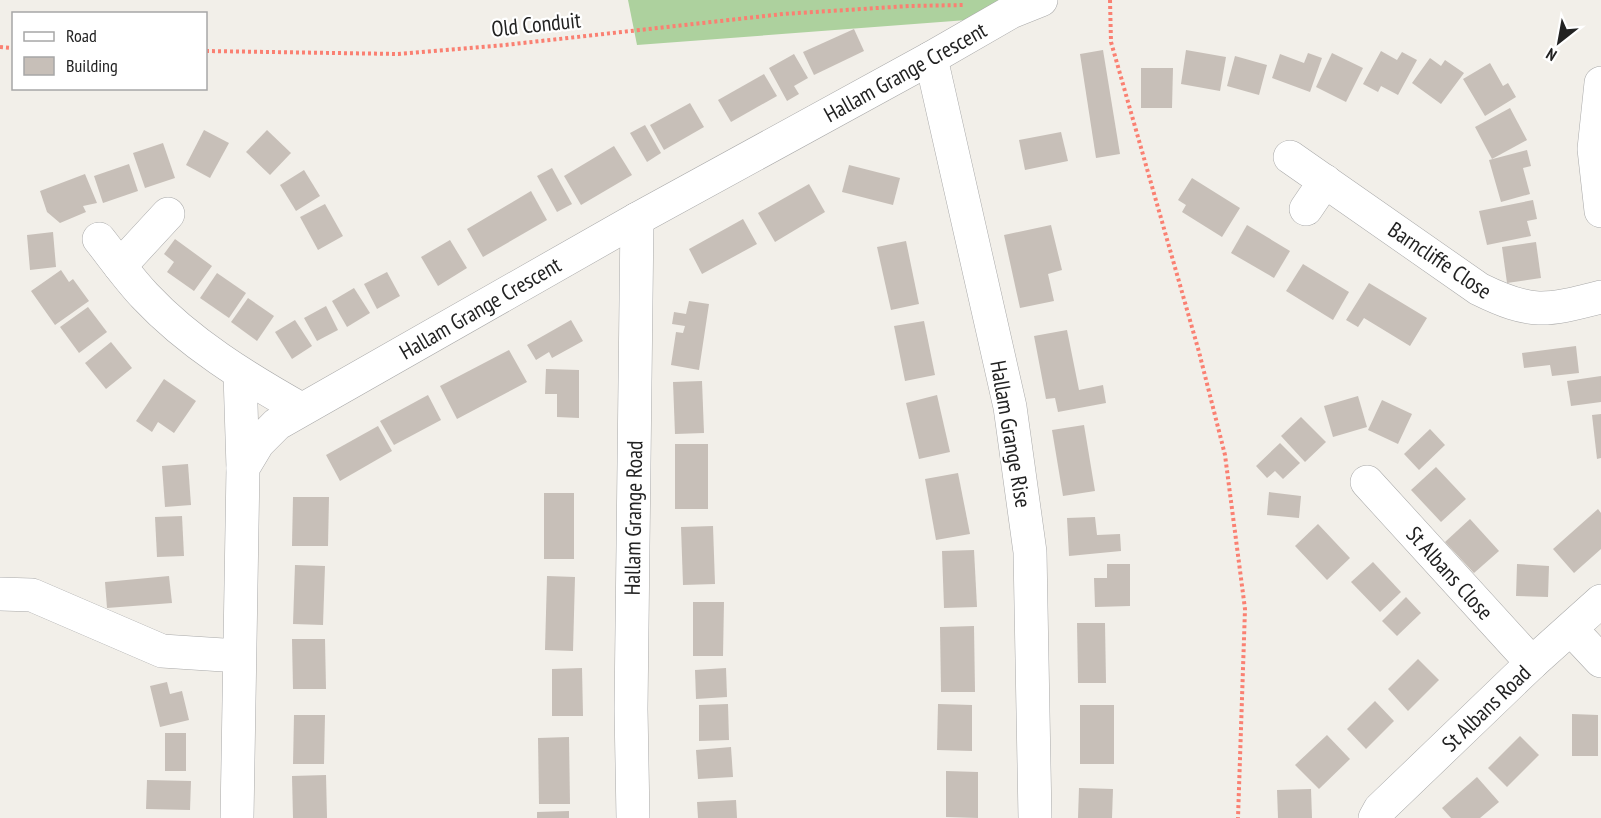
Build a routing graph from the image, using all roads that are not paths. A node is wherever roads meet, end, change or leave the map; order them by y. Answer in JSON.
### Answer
{"nodes":[{"id":1,"x":1026,"y":6,"type":"edge"},
{"id":2,"x":932,"y":58,"type":"junction"},
{"id":3,"x":1601,"y":83,"type":"edge"},
{"id":4,"x":1290,"y":157,"type":"dead end"},
{"id":5,"x":1325,"y":182,"type":"junction"},
{"id":6,"x":1306,"y":209,"type":"dead end"},
{"id":7,"x":1601,"y":211,"type":"edge"},
{"id":8,"x":168,"y":214,"type":"dead end"},
{"id":9,"x":637,"y":219,"type":"junction"},
{"id":10,"x":99,"y":239,"type":"dead end"},
{"id":11,"x":120,"y":266,"type":"junction"},
{"id":12,"x":1601,"y":297,"type":"edge"},
{"id":13,"x":240,"y":374,"type":"junction"},
{"id":14,"x":301,"y":409,"type":"junction"},
{"id":15,"x":243,"y":468,"type":"junction"},
{"id":16,"x":1367,"y":482,"type":"dead end"},
{"id":17,"x":0,"y":594,"type":"edge"},
{"id":18,"x":1601,"y":601,"type":"edge"},
{"id":19,"x":1571,"y":629,"type":"junction"},
{"id":20,"x":239,"y":656,"type":"junction"},
{"id":21,"x":1601,"y":662,"type":"edge"},
{"id":22,"x":1532,"y":663,"type":"junction"},
{"id":23,"x":237,"y":818,"type":"edge"},
{"id":24,"x":633,"y":818,"type":"edge"},
{"id":25,"x":1035,"y":818,"type":"edge"},
{"id":26,"x":1375,"y":818,"type":"edge"}],
"edges":[{"from":1,"to":2,"type":"street","name":"Hallam Grange Crescent"},
{"from":2,"to":9,"type":"street","name":"Hallam Grange Crescent"},
{"from":2,"to":25,"type":"street","name":"Hallam Grange Rise"},
{"from":3,"to":7,"type":"street"},
{"from":4,"to":5,"type":"street","name":"Barncliffe Close"},
{"from":5,"to":6,"type":"street"},
{"from":5,"to":12,"type":"street","name":"Barncliffe Close"},
{"from":8,"to":11,"type":"street"},
{"from":9,"to":14,"type":"street","name":"Hallam Grange Crescent"},
{"from":9,"to":24,"type":"street","name":"Hallam Grange Road"},
{"from":10,"to":11,"type":"street"},
{"from":11,"to":13,"type":"street"},
{"from":13,"to":14,"type":"street"},
{"from":13,"to":15,"type":"street"},
{"from":14,"to":15,"type":"street","name":"Hallam Grange Crescent"},
{"from":15,"to":20,"type":"street"},
{"from":16,"to":22,"type":"street","name":"St Albans Close"},
{"from":17,"to":20,"type":"street"},
{"from":18,"to":19,"type":"street","name":"St Albans Road"},
{"from":19,"to":21,"type":"street"},
{"from":19,"to":22,"type":"street","name":"St Albans Road"},
{"from":20,"to":23,"type":"street"},
{"from":22,"to":26,"type":"street","name":"St Albans Road"}]}
